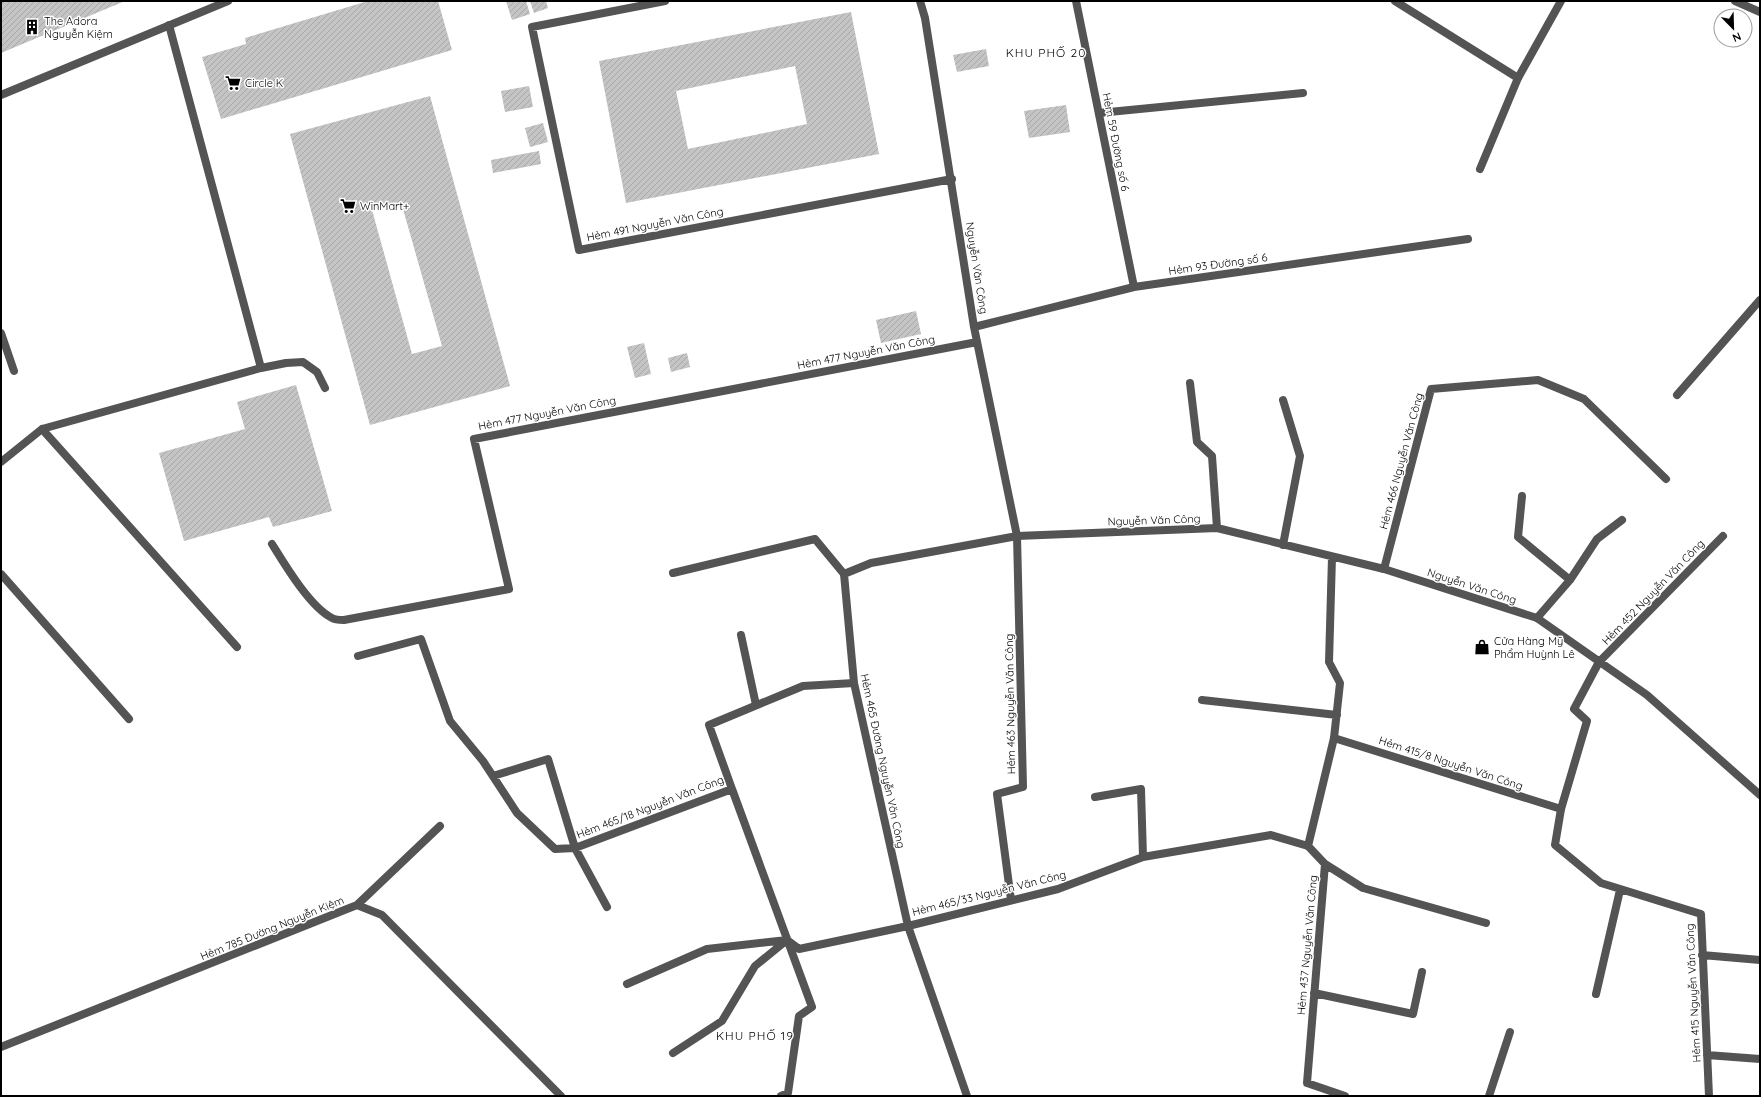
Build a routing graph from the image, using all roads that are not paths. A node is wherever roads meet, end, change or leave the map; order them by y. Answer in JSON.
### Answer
{"nodes":[{"id":1,"x":228,"y":1,"type":"edge"},
{"id":2,"x":665,"y":1,"type":"edge"},
{"id":3,"x":920,"y":1,"type":"edge"},
{"id":4,"x":1076,"y":1,"type":"edge"},
{"id":5,"x":1395,"y":1,"type":"edge"},
{"id":6,"x":1562,"y":1,"type":"edge"},
{"id":7,"x":1735,"y":1,"type":"edge"},
{"id":8,"x":210,"y":4,"type":"edge"},
{"id":9,"x":1760,"y":12,"type":"edge"},
{"id":10,"x":169,"y":25,"type":"junction"},
{"id":11,"x":1518,"y":78,"type":"junction"},
{"id":12,"x":1303,"y":93,"type":"dead end"},
{"id":13,"x":1,"y":95,"type":"edge"},
{"id":14,"x":1099,"y":113,"type":"junction"},
{"id":15,"x":1480,"y":169,"type":"dead end"},
{"id":16,"x":952,"y":179,"type":"junction"},
{"id":17,"x":1468,"y":239,"type":"dead end"},
{"id":18,"x":1134,"y":287,"type":"junction"},
{"id":19,"x":1760,"y":300,"type":"edge"},
{"id":20,"x":974,"y":327,"type":"junction"},
{"id":21,"x":1,"y":332,"type":"edge"},
{"id":22,"x":977,"y":342,"type":"junction"},
{"id":23,"x":261,"y":368,"type":"junction"},
{"id":24,"x":14,"y":371,"type":"dead end"},
{"id":25,"x":1190,"y":383,"type":"dead end"},
{"id":26,"x":325,"y":388,"type":"dead end"},
{"id":27,"x":1677,"y":395,"type":"dead end"},
{"id":28,"x":1283,"y":400,"type":"dead end"},
{"id":29,"x":42,"y":429,"type":"junction"},
{"id":30,"x":1,"y":462,"type":"edge"},
{"id":31,"x":1666,"y":479,"type":"dead end"},
{"id":32,"x":1522,"y":496,"type":"dead end"},
{"id":33,"x":1622,"y":520,"type":"dead end"},
{"id":34,"x":1217,"y":528,"type":"junction"},
{"id":35,"x":1017,"y":536,"type":"junction"},
{"id":36,"x":1723,"y":536,"type":"dead end"},
{"id":37,"x":272,"y":544,"type":"dead end"},
{"id":38,"x":1283,"y":545,"type":"junction"},
{"id":39,"x":1332,"y":557,"type":"junction"},
{"id":40,"x":1384,"y":569,"type":"junction"},
{"id":41,"x":673,"y":573,"type":"dead end"},
{"id":42,"x":1,"y":574,"type":"edge"},
{"id":43,"x":844,"y":574,"type":"junction"},
{"id":44,"x":1570,"y":580,"type":"junction"},
{"id":45,"x":1537,"y":618,"type":"junction"},
{"id":46,"x":741,"y":635,"type":"dead end"},
{"id":47,"x":237,"y":647,"type":"dead end"},
{"id":48,"x":358,"y":656,"type":"dead end"},
{"id":49,"x":1599,"y":662,"type":"junction"},
{"id":50,"x":854,"y":684,"type":"junction"},
{"id":51,"x":1202,"y":700,"type":"dead end"},
{"id":52,"x":756,"y":706,"type":"junction"},
{"id":53,"x":1337,"y":715,"type":"junction"},
{"id":54,"x":129,"y":719,"type":"dead end"},
{"id":55,"x":1334,"y":738,"type":"junction"},
{"id":56,"x":492,"y":776,"type":"junction"},
{"id":57,"x":732,"y":789,"type":"junction"},
{"id":58,"x":1760,"y":795,"type":"edge"},
{"id":59,"x":1095,"y":797,"type":"dead end"},
{"id":60,"x":1561,"y":809,"type":"junction"},
{"id":61,"x":440,"y":826,"type":"dead end"},
{"id":62,"x":1308,"y":846,"type":"junction"},
{"id":63,"x":575,"y":848,"type":"junction"},
{"id":64,"x":1144,"y":857,"type":"junction"},
{"id":65,"x":1325,"y":864,"type":"junction"},
{"id":66,"x":1620,"y":890,"type":"junction"},
{"id":67,"x":1011,"y":900,"type":"junction"},
{"id":68,"x":357,"y":905,"type":"junction"},
{"id":69,"x":607,"y":907,"type":"dead end"},
{"id":70,"x":1486,"y":923,"type":"dead end"},
{"id":71,"x":908,"y":926,"type":"junction"},
{"id":72,"x":788,"y":940,"type":"junction"},
{"id":73,"x":1702,"y":955,"type":"junction"},
{"id":74,"x":1760,"y":960,"type":"edge"},
{"id":75,"x":1422,"y":972,"type":"dead end"},
{"id":76,"x":627,"y":984,"type":"dead end"},
{"id":77,"x":1314,"y":993,"type":"junction"},
{"id":78,"x":1596,"y":994,"type":"dead end"},
{"id":79,"x":1510,"y":1032,"type":"dead end"},
{"id":80,"x":1,"y":1047,"type":"edge"},
{"id":81,"x":673,"y":1053,"type":"dead end"},
{"id":82,"x":1707,"y":1055,"type":"junction"},
{"id":83,"x":1760,"y":1059,"type":"edge"},
{"id":84,"x":560,"y":1096,"type":"edge"},
{"id":85,"x":781,"y":1096,"type":"edge"},
{"id":86,"x":967,"y":1096,"type":"edge"},
{"id":87,"x":1345,"y":1096,"type":"edge"},
{"id":88,"x":1489,"y":1096,"type":"edge"},
{"id":89,"x":1708,"y":1096,"type":"edge"}],
"edges":[{"from":1,"to":8,"type":"street"},
{"from":2,"to":16,"type":"street","name":"Hẻm 491 Nguyễn Văn Công"},
{"from":3,"to":16,"type":"street","name":"Nguyễn Văn Công"},
{"from":4,"to":14,"type":"street","name":"Hẻm 59 Đường số 6"},
{"from":5,"to":11,"type":"street"},
{"from":6,"to":11,"type":"street"},
{"from":7,"to":9,"type":"street"},
{"from":8,"to":10,"type":"street"},
{"from":10,"to":13,"type":"street"},
{"from":10,"to":23,"type":"street"},
{"from":11,"to":15,"type":"street"},
{"from":12,"to":14,"type":"street"},
{"from":14,"to":18,"type":"street","name":"Hẻm 59 Đường số 6"},
{"from":16,"to":20,"type":"street","name":"Nguyễn Văn Công"},
{"from":17,"to":18,"type":"street","name":"Hẻm 93 Đường số 6"},
{"from":18,"to":20,"type":"street","name":"Hẻm 93 Đường số 6"},
{"from":19,"to":27,"type":"street"},
{"from":20,"to":22,"type":"street","name":"Nguyễn Văn Công"},
{"from":21,"to":24,"type":"street"},
{"from":22,"to":35,"type":"street","name":"Nguyễn Văn Công"},
{"from":22,"to":37,"type":"street","name":"Hẻm 477 Nguyễn Văn Công"},
{"from":23,"to":26,"type":"street"},
{"from":23,"to":29,"type":"street"},
{"from":25,"to":34,"type":"street"},
{"from":28,"to":38,"type":"street"},
{"from":29,"to":30,"type":"street"},
{"from":29,"to":47,"type":"street"},
{"from":31,"to":40,"type":"street","name":"Hẻm 466 Nguyễn Văn Công"},
{"from":32,"to":44,"type":"street"},
{"from":33,"to":44,"type":"street"},
{"from":34,"to":35,"type":"street","name":"Nguyễn Văn Công"},
{"from":34,"to":38,"type":"street","name":"Nguyễn Văn Công"},
{"from":35,"to":43,"type":"street"},
{"from":35,"to":67,"type":"street","name":"Hẻm 463 Nguyễn Văn Công"},
{"from":36,"to":49,"type":"street","name":"Hẻm 452 Nguyễn Văn Công"},
{"from":38,"to":39,"type":"street","name":"Nguyễn Văn Công"},
{"from":39,"to":40,"type":"street","name":"Nguyễn Văn Công"},
{"from":39,"to":53,"type":"street"},
{"from":40,"to":45,"type":"street","name":"Nguyễn Văn Công"},
{"from":41,"to":43,"type":"street"},
{"from":42,"to":54,"type":"street"},
{"from":43,"to":50,"type":"street","name":"Hẻm 465 Đường Nguyễn Văn Công"},
{"from":44,"to":45,"type":"street"},
{"from":45,"to":49,"type":"street","name":"Nguyễn Văn Công"},
{"from":46,"to":52,"type":"street"},
{"from":48,"to":56,"type":"street","name":"Hẻm 465/18 Nguyễn Văn Công"},
{"from":49,"to":58,"type":"street","name":"Nguyễn Văn Công"},
{"from":49,"to":60,"type":"street","name":"Hẻm 415 Nguyễn Văn Công"},
{"from":50,"to":52,"type":"street","name":"Hẻm 465/18 Nguyễn Văn Công"},
{"from":50,"to":71,"type":"street","name":"Hẻm 465 Đường Nguyễn Văn Công"},
{"from":51,"to":53,"type":"street"},
{"from":52,"to":57,"type":"street","name":"Hẻm 465/18 Nguyễn Văn Công"},
{"from":53,"to":55,"type":"street"},
{"from":55,"to":60,"type":"street","name":"Hẻm 415/8 Nguyễn Văn Công"},
{"from":55,"to":62,"type":"street"},
{"from":56,"to":63,"type":"street","name":"Hẻm 465/18 Nguyễn Văn Công"},
{"from":56,"to":63,"type":"street","name":"Hẻm 465/18 Nguyễn Văn Công"},
{"from":57,"to":63,"type":"street","name":"Hẻm 465/18 Nguyễn Văn Công"},
{"from":57,"to":72,"type":"street"},
{"from":59,"to":64,"type":"street"},
{"from":60,"to":66,"type":"street","name":"Hẻm 415 Nguyễn Văn Công"},
{"from":61,"to":68,"type":"street"},
{"from":62,"to":64,"type":"street","name":"Hẻm 465/33 Nguyễn Văn Công"},
{"from":62,"to":65,"type":"street","name":"Hẻm 437 Nguyễn Văn Công"},
{"from":63,"to":69,"type":"street","name":"Hẻm 465/18 Nguyễn Văn Công"},
{"from":64,"to":67,"type":"street","name":"Hẻm 465/33 Nguyễn Văn Công"},
{"from":65,"to":70,"type":"street"},
{"from":65,"to":77,"type":"street","name":"Hẻm 437 Nguyễn Văn Công"},
{"from":66,"to":73,"type":"street","name":"Hẻm 415 Nguyễn Văn Công"},
{"from":66,"to":78,"type":"street"},
{"from":67,"to":71,"type":"street","name":"Hẻm 465/33 Nguyễn Văn Công"},
{"from":68,"to":80,"type":"street","name":"Hẻm 785 Đường Nguyễn Kiệm"},
{"from":68,"to":84,"type":"street","name":"Hẻm 785 Đường Nguyễn Kiệm"},
{"from":71,"to":72,"type":"street","name":"Hẻm 465/33 Nguyễn Văn Công"},
{"from":71,"to":86,"type":"street","name":"Hẻm 465 Đường Nguyễn Văn Công"},
{"from":72,"to":76,"type":"street"},
{"from":72,"to":81,"type":"street"},
{"from":72,"to":85,"type":"street"},
{"from":73,"to":74,"type":"street"},
{"from":73,"to":82,"type":"street","name":"Hẻm 415 Nguyễn Văn Công"},
{"from":75,"to":77,"type":"street"},
{"from":77,"to":87,"type":"street","name":"Hẻm 437 Nguyễn Văn Công"},
{"from":79,"to":88,"type":"street"},
{"from":82,"to":83,"type":"street"},
{"from":82,"to":89,"type":"street","name":"Hẻm 415 Nguyễn Văn Công"}]}
